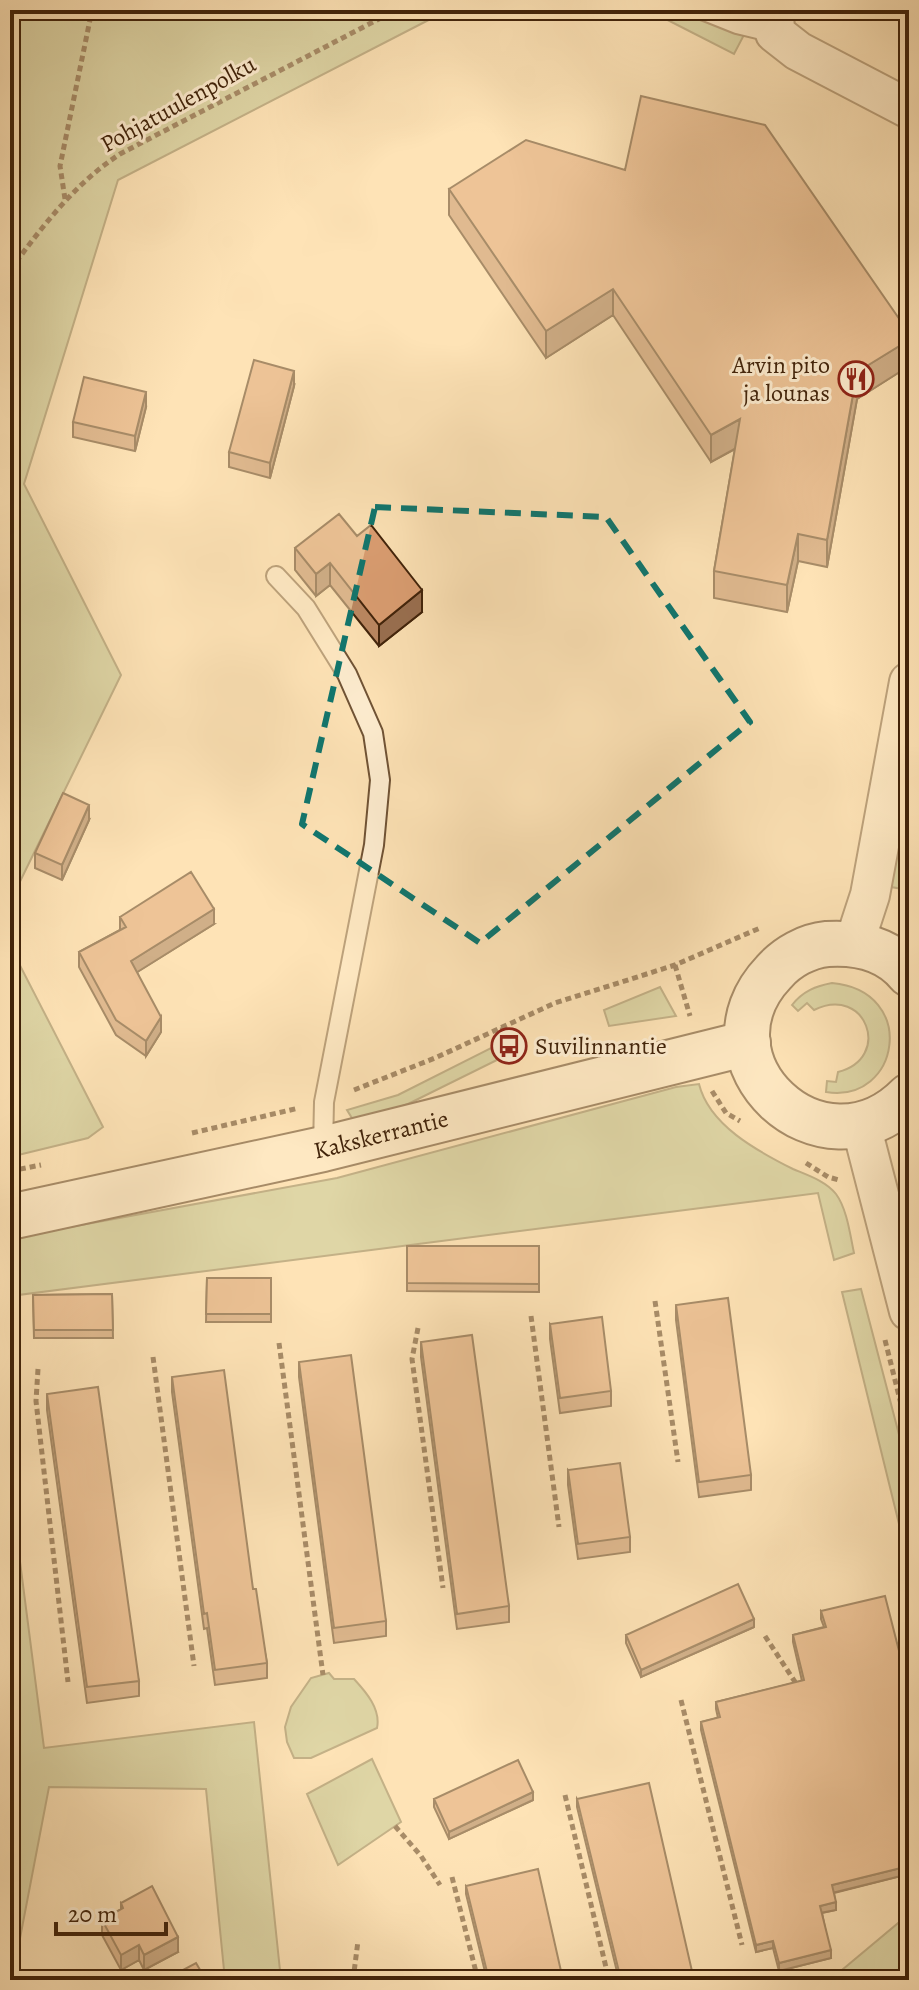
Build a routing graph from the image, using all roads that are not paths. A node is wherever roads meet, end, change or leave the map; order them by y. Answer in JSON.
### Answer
{"nodes":[{"id":1,"x":702,"y":10,"type":"edge"},
{"id":2,"x":775,"y":22,"type":"edge"},
{"id":3,"x":909,"y":109,"type":"edge"},
{"id":4,"x":276,"y":576,"type":"dead end"},
{"id":5,"x":909,"y":682,"type":"edge"},
{"id":6,"x":854,"y":944,"type":"junction"},
{"id":7,"x":909,"y":974,"type":"edge"},
{"id":8,"x":748,"y":1043,"type":"junction"},
{"id":9,"x":909,"y":1096,"type":"edge"},
{"id":10,"x":861,"y":1125,"type":"junction"},
{"id":11,"x":323,"y":1149,"type":"junction"},
{"id":12,"x":10,"y":1217,"type":"edge"},
{"id":13,"x":909,"y":1311,"type":"edge"}],
"edges":[{"from":1,"to":2,"type":"lane"},
{"from":2,"to":3,"type":"street"},
{"from":4,"to":11,"type":"lane"},
{"from":5,"to":6,"type":"street"},
{"from":6,"to":7,"type":"street"},
{"from":6,"to":8,"type":"street"},
{"from":8,"to":10,"type":"street"},
{"from":8,"to":11,"type":"street","name":"Kakskerrantie"},
{"from":9,"to":10,"type":"street"},
{"from":10,"to":13,"type":"street"},
{"from":11,"to":12,"type":"street","name":"Kakskerrantie"}]}
